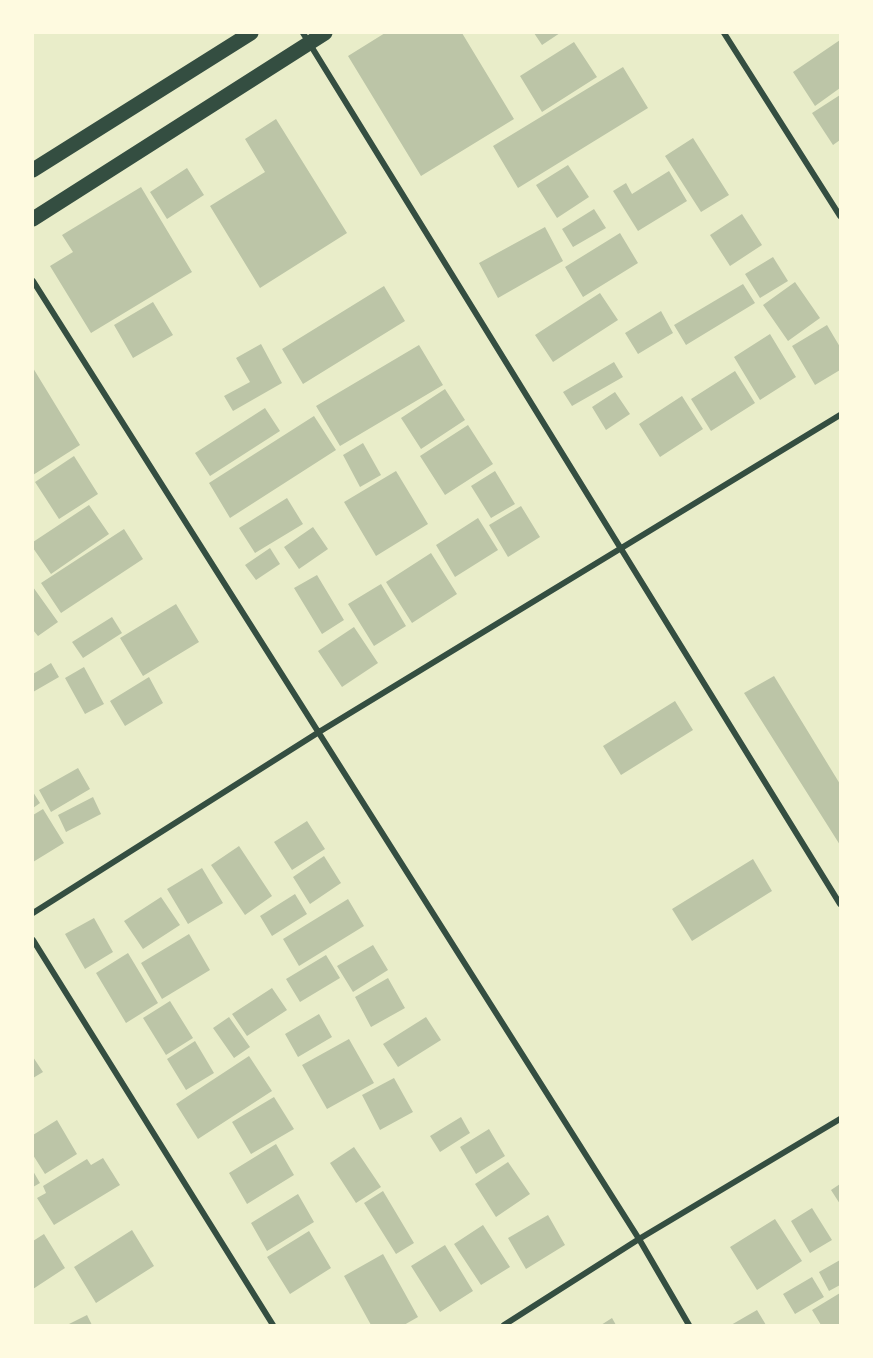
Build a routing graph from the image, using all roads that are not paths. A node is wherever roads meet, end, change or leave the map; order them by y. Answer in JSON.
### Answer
{"nodes":[{"id":1,"x":251,"y":33,"type":"edge"},
{"id":2,"x":325,"y":33,"type":"edge"},
{"id":3,"x":724,"y":33,"type":"edge"},
{"id":4,"x":306,"y":38,"type":"edge"},
{"id":5,"x":33,"y":170,"type":"edge"},
{"id":6,"x":840,"y":216,"type":"edge"},
{"id":7,"x":33,"y":219,"type":"edge"},
{"id":8,"x":33,"y":281,"type":"edge"},
{"id":9,"x":840,"y":415,"type":"edge"},
{"id":10,"x":620,"y":547,"type":"junction"},
{"id":11,"x":319,"y":732,"type":"junction"},
{"id":12,"x":840,"y":904,"type":"edge"},
{"id":13,"x":33,"y":913,"type":"edge"},
{"id":14,"x":33,"y":940,"type":"edge"},
{"id":15,"x":840,"y":1119,"type":"edge"},
{"id":16,"x":639,"y":1239,"type":"junction"},
{"id":17,"x":273,"y":1325,"type":"edge"},
{"id":18,"x":504,"y":1325,"type":"edge"},
{"id":19,"x":689,"y":1325,"type":"edge"}],
"edges":[{"from":1,"to":5,"type":"main road"},
{"from":2,"to":4,"type":"main road"},
{"from":3,"to":6,"type":"street"},
{"from":4,"to":7,"type":"main road"},
{"from":4,"to":10,"type":"street"},
{"from":8,"to":11,"type":"street"},
{"from":9,"to":10,"type":"street"},
{"from":10,"to":11,"type":"street"},
{"from":10,"to":12,"type":"street"},
{"from":11,"to":13,"type":"street"},
{"from":11,"to":16,"type":"street"},
{"from":14,"to":17,"type":"street"},
{"from":15,"to":16,"type":"street"},
{"from":16,"to":18,"type":"street"},
{"from":16,"to":19,"type":"street"}]}
